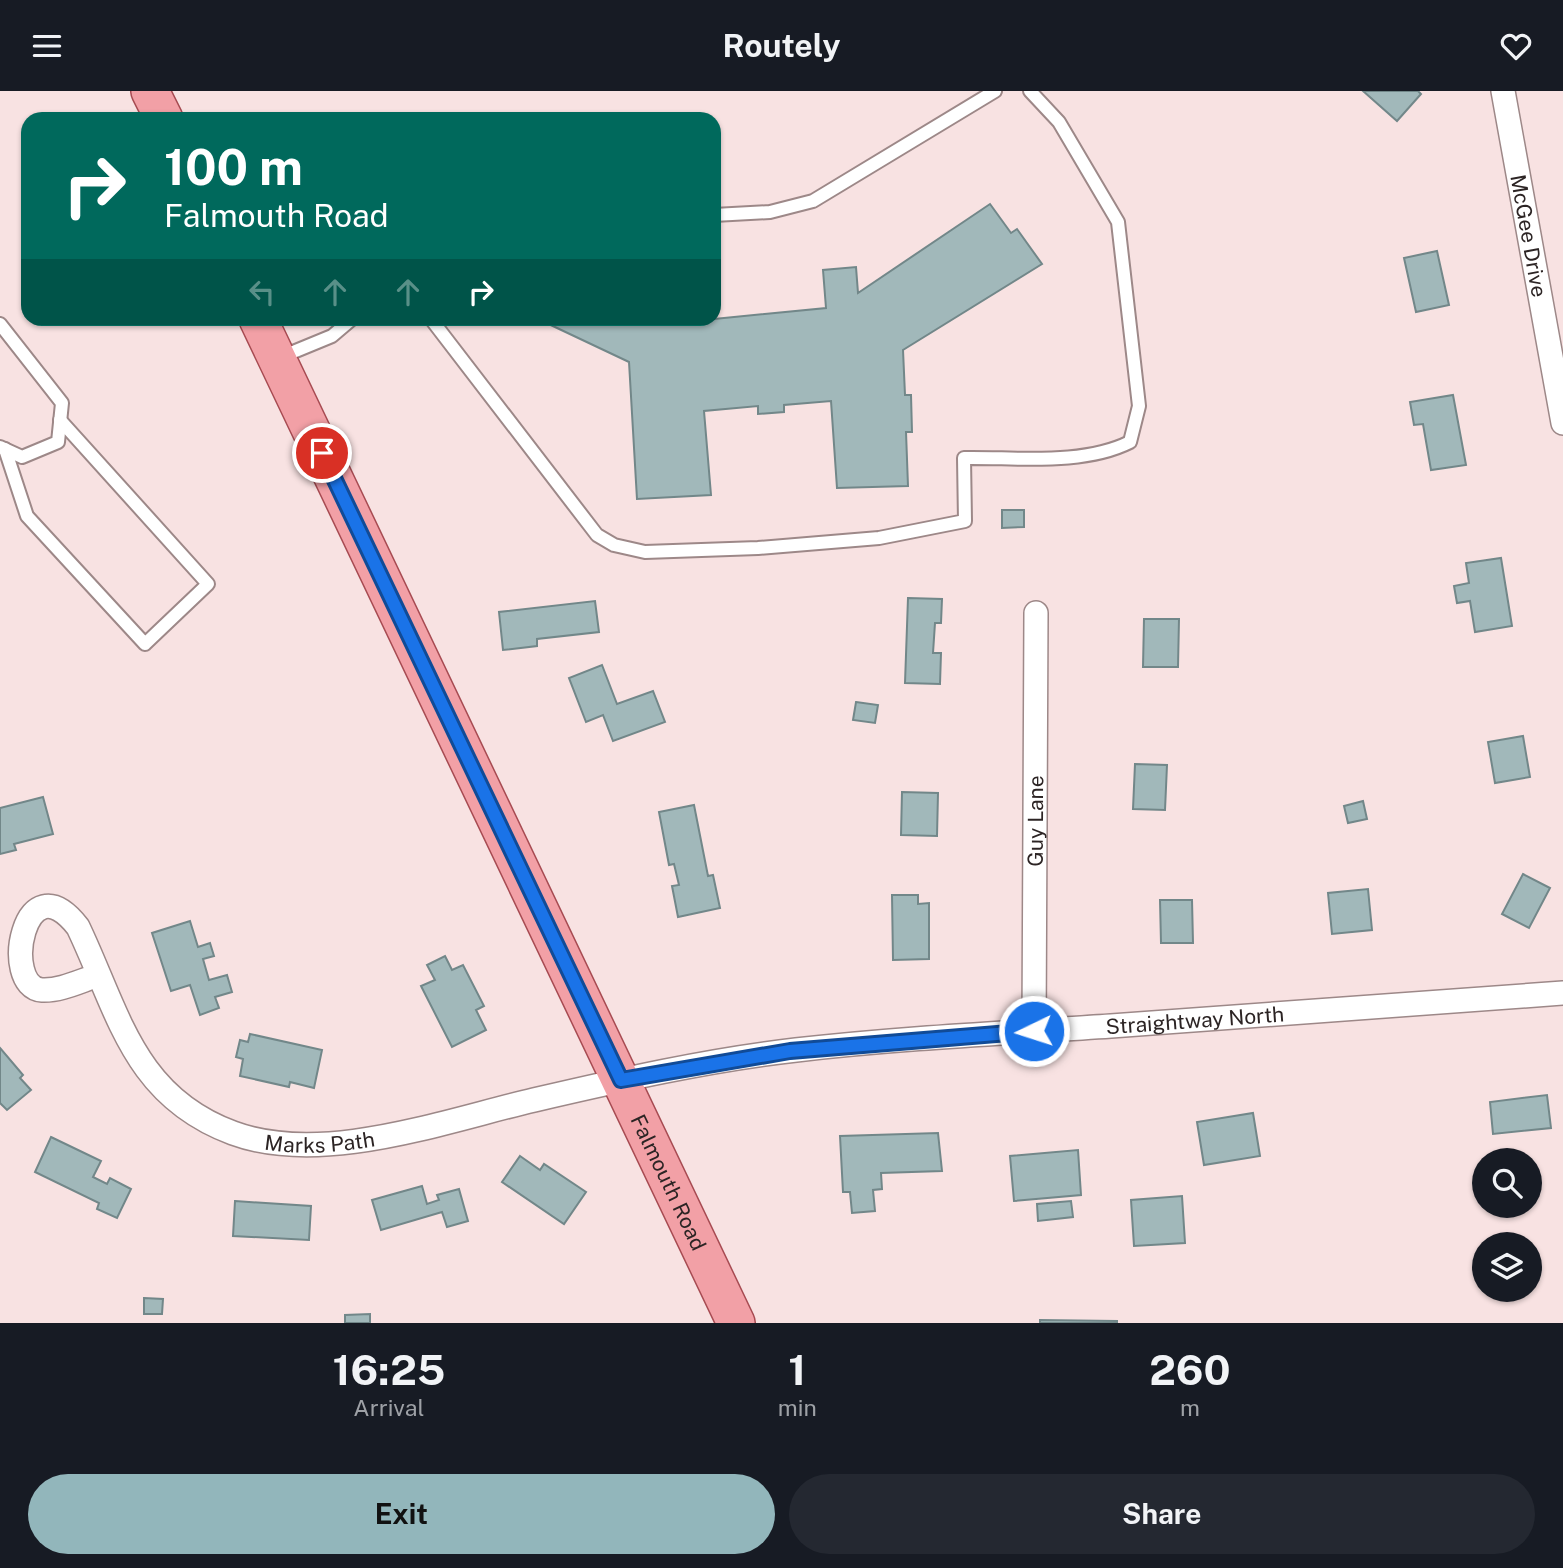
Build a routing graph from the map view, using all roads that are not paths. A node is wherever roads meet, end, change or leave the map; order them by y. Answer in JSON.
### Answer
{"nodes":[{"id":1,"x":150,"y":91,"type":"edge"},
{"id":2,"x":995,"y":91,"type":"edge"},
{"id":3,"x":1030,"y":91,"type":"edge"},
{"id":4,"x":1503,"y":91,"type":"edge"},
{"id":5,"x":160,"y":112,"type":"edge"},
{"id":6,"x":721,"y":215,"type":"edge"},
{"id":7,"x":0,"y":324,"type":"edge"},
{"id":8,"x":261,"y":326,"type":"edge"},
{"id":9,"x":344,"y":326,"type":"edge"},
{"id":10,"x":436,"y":326,"type":"edge"},
{"id":11,"x":277,"y":358,"type":"junction"},
{"id":12,"x":60,"y":420,"type":"junction"},
{"id":13,"x":1563,"y":423,"type":"edge"},
{"id":14,"x":2,"y":448,"type":"edge"},
{"id":15,"x":1035,"y":613,"type":"dead end"},
{"id":16,"x":99,"y":975,"type":"dead end"},
{"id":17,"x":1563,"y":993,"type":"edge"},
{"id":18,"x":1034,"y":1031,"type":"junction"},
{"id":19,"x":621,"y":1080,"type":"junction"},
{"id":20,"x":736,"y":1323,"type":"edge"}],
"edges":[{"from":1,"to":5,"type":"main road"},
{"from":2,"to":6,"type":"lane"},
{"from":3,"to":10,"type":"lane"},
{"from":4,"to":13,"type":"street","name":"McGee Drive"},
{"from":7,"to":12,"type":"lane"},
{"from":8,"to":11,"type":"main road","name":"Falmouth Road"},
{"from":9,"to":11,"type":"lane"},
{"from":11,"to":19,"type":"main road","name":"Falmouth Road"},
{"from":12,"to":14,"type":"lane"},
{"from":12,"to":14,"type":"lane"},
{"from":15,"to":18,"type":"street","name":"Guy Lane"},
{"from":16,"to":19,"type":"street","name":"Marks Path"},
{"from":17,"to":18,"type":"street","name":"Straightway North"},
{"from":18,"to":19,"type":"street","name":"Straightway North"},
{"from":19,"to":20,"type":"main road","name":"Falmouth Road"}]}
